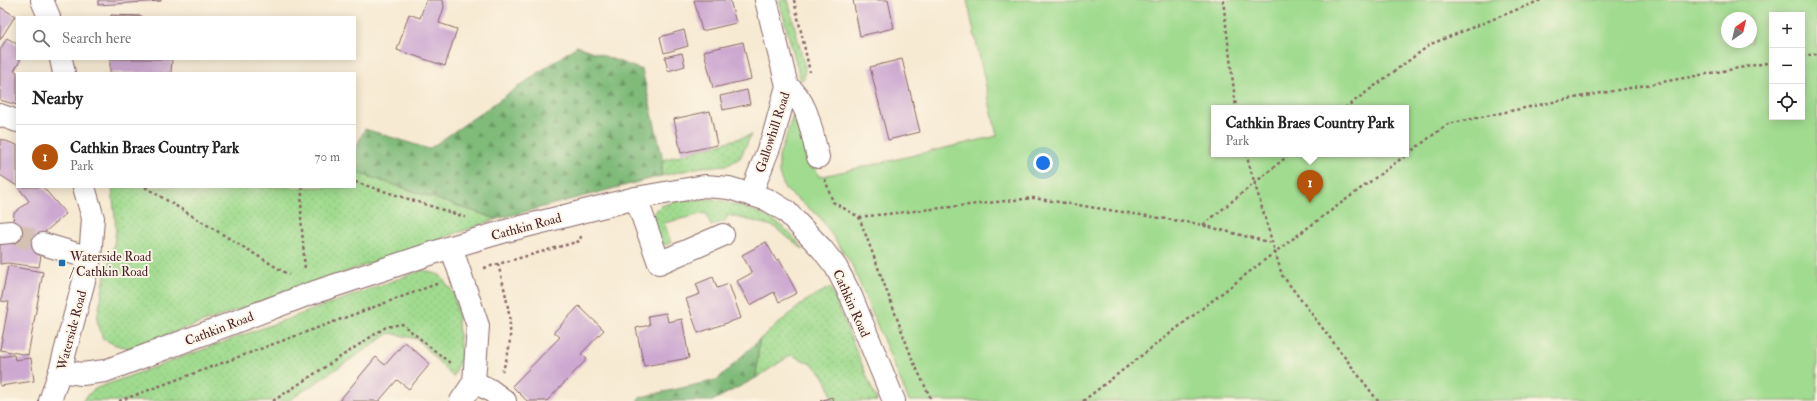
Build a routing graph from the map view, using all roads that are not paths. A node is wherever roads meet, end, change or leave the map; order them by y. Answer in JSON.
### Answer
{"nodes":[{"id":1,"x":42,"y":0,"type":"edge"},
{"id":2,"x":766,"y":0,"type":"edge"},
{"id":3,"x":49,"y":16,"type":"edge"},
{"id":4,"x":61,"y":60,"type":"edge"},
{"id":5,"x":64,"y":72,"type":"edge"},
{"id":6,"x":787,"y":86,"type":"junction"},
{"id":7,"x":0,"y":115,"type":"edge"},
{"id":8,"x":16,"y":121,"type":"edge"},
{"id":9,"x":818,"y":158,"type":"road end"},
{"id":10,"x":84,"y":188,"type":"edge"},
{"id":11,"x":751,"y":194,"type":"junction"},
{"id":12,"x":636,"y":198,"type":"junction"},
{"id":13,"x":723,"y":235,"type":"dead end"},
{"id":14,"x":43,"y":244,"type":"tunnel mouth"},
{"id":15,"x":451,"y":247,"type":"junction"},
{"id":16,"x":90,"y":258,"type":"junction"},
{"id":17,"x":60,"y":370,"type":"junction"},
{"id":18,"x":490,"y":391,"type":"edge"},
{"id":19,"x":50,"y":401,"type":"edge"},
{"id":20,"x":461,"y":401,"type":"edge"},
{"id":21,"x":894,"y":401,"type":"edge"}],
"edges":[{"from":1,"to":3,"type":"main road"},
{"from":2,"to":6,"type":"main road","name":"Gallowhill Road"},
{"from":4,"to":5,"type":"main road"},
{"from":6,"to":9,"type":"main road"},
{"from":6,"to":11,"type":"main road","name":"Gallowhill Road"},
{"from":7,"to":8,"type":"main road"},
{"from":10,"to":16,"type":"main road","name":"Waterside Road"},
{"from":11,"to":12,"type":"main road","name":"Cathkin Road"},
{"from":11,"to":21,"type":"main road","name":"Cathkin Road"},
{"from":12,"to":13,"type":"main road"},
{"from":12,"to":15,"type":"main road","name":"Cathkin Road"},
{"from":14,"to":16,"type":"main road"},
{"from":15,"to":17,"type":"main road","name":"Cathkin Road"},
{"from":15,"to":18,"type":"main road"},
{"from":16,"to":17,"type":"main road","name":"Waterside Road"},
{"from":17,"to":19,"type":"main road","name":"Waterside Road"},
{"from":18,"to":20,"type":"main road"}]}
